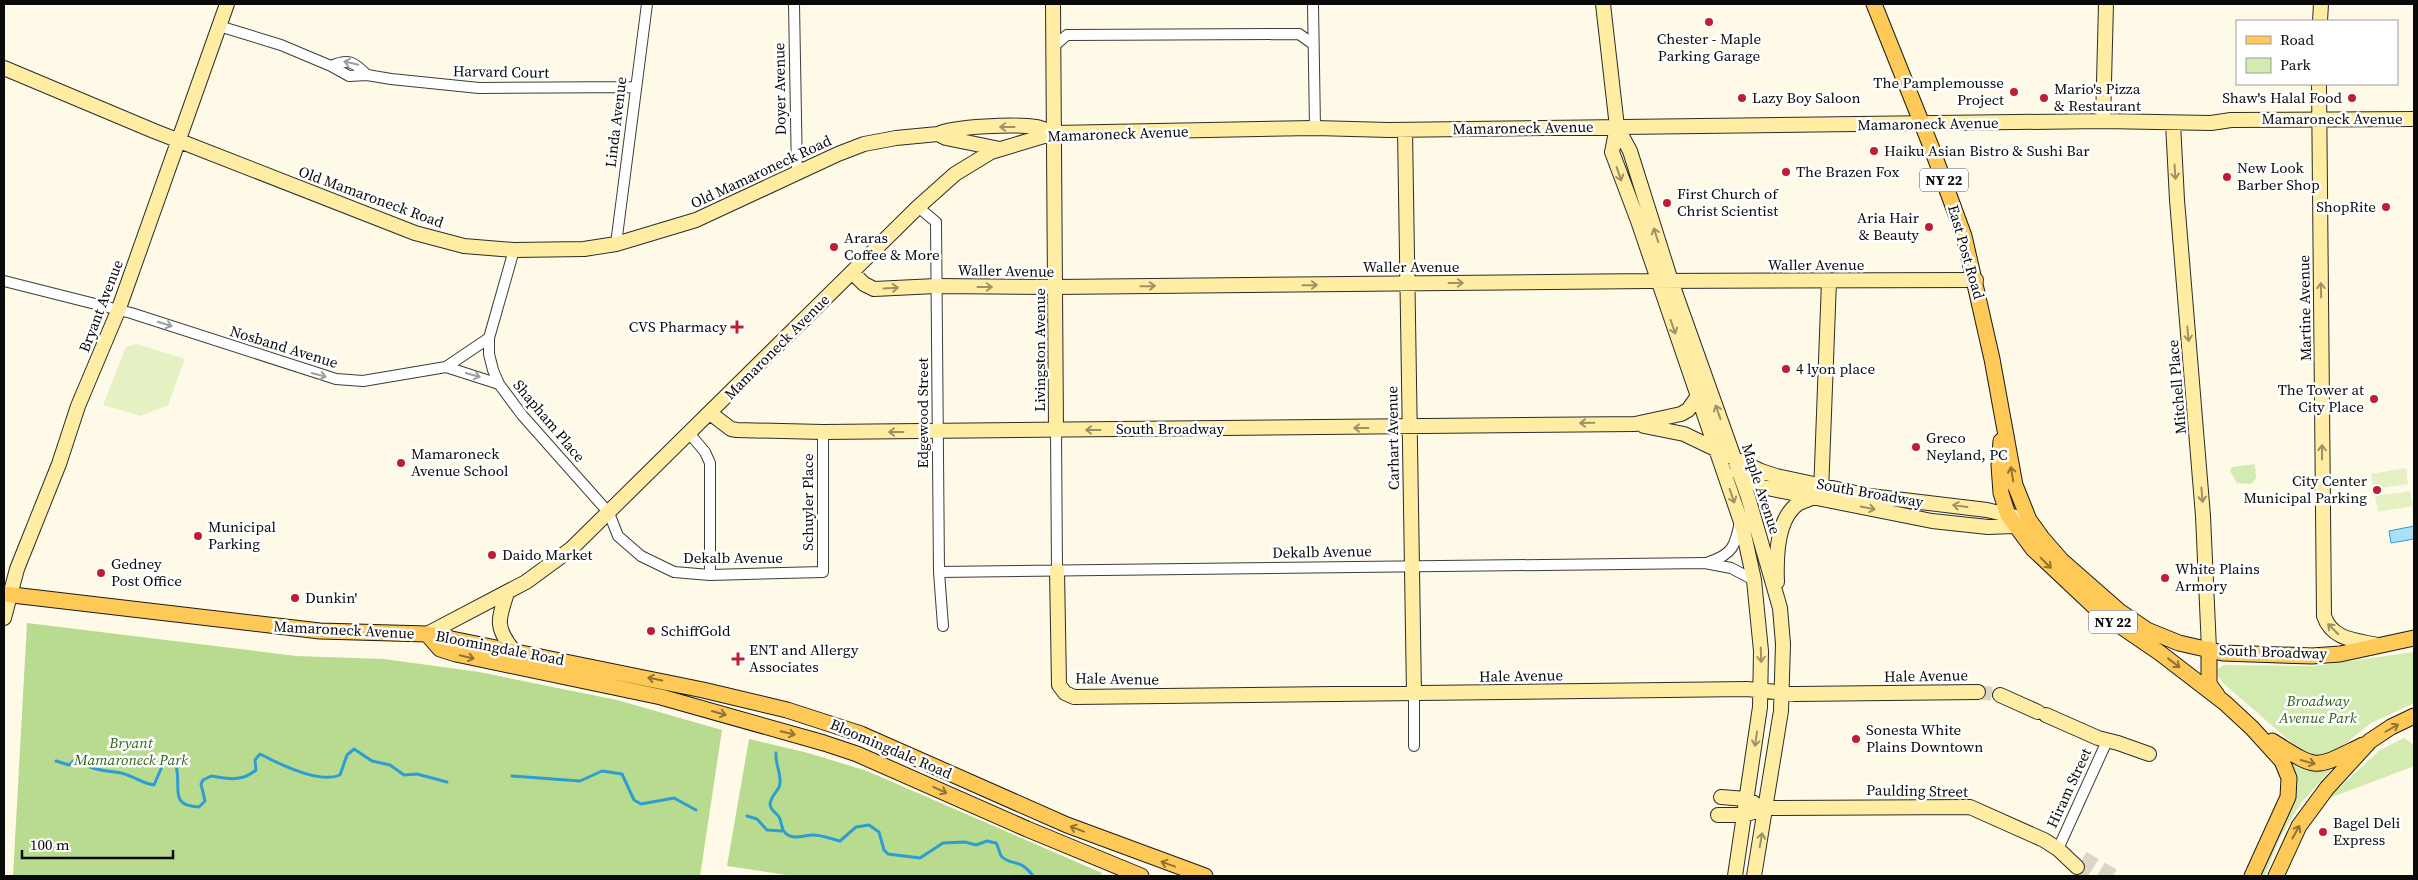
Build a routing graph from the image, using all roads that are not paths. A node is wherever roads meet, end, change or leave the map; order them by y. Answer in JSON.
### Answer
{"nodes":[{"id":1,"x":227,"y":4,"type":"edge"},
{"id":2,"x":647,"y":4,"type":"edge"},
{"id":3,"x":794,"y":4,"type":"edge"},
{"id":4,"x":1052,"y":4,"type":"edge"},
{"id":5,"x":1313,"y":4,"type":"edge"},
{"id":6,"x":1603,"y":4,"type":"edge"},
{"id":7,"x":1874,"y":4,"type":"edge"},
{"id":8,"x":2106,"y":4,"type":"edge"},
{"id":9,"x":2320,"y":4,"type":"edge"},
{"id":10,"x":2320,"y":20,"type":"edge"},
{"id":11,"x":219,"y":26,"type":"junction"},
{"id":12,"x":1313,"y":44,"type":"junction"},
{"id":13,"x":1053,"y":47,"type":"junction"},
{"id":14,"x":4,"y":68,"type":"edge"},
{"id":15,"x":2319,"y":85,"type":"edge"},
{"id":16,"x":635,"y":87,"type":"junction"},
{"id":17,"x":2319,"y":119,"type":"junction"},
{"id":18,"x":2414,"y":119,"type":"edge"},
{"id":19,"x":2103,"y":121,"type":"junction"},
{"id":20,"x":2173,"y":123,"type":"junction"},
{"id":21,"x":1922,"y":124,"type":"junction"},
{"id":22,"x":1617,"y":127,"type":"junction"},
{"id":23,"x":1315,"y":128,"type":"junction"},
{"id":24,"x":1405,"y":130,"type":"junction"},
{"id":25,"x":1054,"y":133,"type":"junction"},
{"id":26,"x":938,"y":134,"type":"junction"},
{"id":27,"x":179,"y":141,"type":"junction"},
{"id":28,"x":1001,"y":149,"type":"junction"},
{"id":29,"x":797,"y":174,"type":"junction"},
{"id":30,"x":918,"y":207,"type":"junction"},
{"id":31,"x":616,"y":244,"type":"junction"},
{"id":32,"x":514,"y":250,"type":"junction"},
{"id":33,"x":852,"y":272,"type":"junction"},
{"id":34,"x":1976,"y":280,"type":"junction"},
{"id":35,"x":4,"y":281,"type":"edge"},
{"id":36,"x":1657,"y":281,"type":"junction"},
{"id":37,"x":1671,"y":281,"type":"junction"},
{"id":38,"x":1829,"y":281,"type":"junction"},
{"id":39,"x":1407,"y":284,"type":"junction"},
{"id":40,"x":936,"y":286,"type":"junction"},
{"id":41,"x":1056,"y":287,"type":"junction"},
{"id":42,"x":118,"y":312,"type":"junction"},
{"id":43,"x":489,"y":338,"type":"junction"},
{"id":44,"x":446,"y":367,"type":"junction"},
{"id":45,"x":499,"y":384,"type":"junction"},
{"id":46,"x":1698,"y":396,"type":"junction"},
{"id":47,"x":710,"y":414,"type":"junction"},
{"id":48,"x":1635,"y":424,"type":"junction"},
{"id":49,"x":2003,"y":424,"type":"junction"},
{"id":50,"x":1410,"y":427,"type":"junction"},
{"id":51,"x":1056,"y":430,"type":"junction"},
{"id":52,"x":823,"y":432,"type":"junction"},
{"id":53,"x":938,"y":432,"type":"junction"},
{"id":54,"x":689,"y":434,"type":"junction"},
{"id":55,"x":1716,"y":450,"type":"junction"},
{"id":56,"x":1734,"y":458,"type":"junction"},
{"id":57,"x":1740,"y":475,"type":"junction"},
{"id":58,"x":1819,"y":493,"type":"junction"},
{"id":59,"x":609,"y":513,"type":"junction"},
{"id":60,"x":1740,"y":519,"type":"junction"},
{"id":61,"x":2029,"y":520,"type":"junction"},
{"id":62,"x":2011,"y":521,"type":"junction"},
{"id":63,"x":1705,"y":564,"type":"junction"},
{"id":64,"x":1411,"y":566,"type":"junction"},
{"id":65,"x":1057,"y":570,"type":"junction"},
{"id":66,"x":823,"y":572,"type":"joint"},
{"id":67,"x":939,"y":572,"type":"junction"},
{"id":68,"x":710,"y":574,"type":"junction"},
{"id":69,"x":1754,"y":580,"type":"junction"},
{"id":70,"x":5,"y":592,"type":"edge"},
{"id":71,"x":507,"y":593,"type":"junction"},
{"id":72,"x":1780,"y":608,"type":"junction"},
{"id":73,"x":4,"y":618,"type":"edge"},
{"id":74,"x":943,"y":626,"type":"dead end"},
{"id":75,"x":426,"y":634,"type":"junction"},
{"id":76,"x":2414,"y":638,"type":"edge"},
{"id":77,"x":2377,"y":645,"type":"junction"},
{"id":78,"x":2209,"y":649,"type":"junction"},
{"id":79,"x":513,"y":650,"type":"junction"},
{"id":80,"x":1760,"y":691,"type":"junction"},
{"id":81,"x":1978,"y":692,"type":"tunnel mouth"},
{"id":82,"x":1065,"y":693,"type":"joint"},
{"id":83,"x":1782,"y":693,"type":"junction"},
{"id":84,"x":1414,"y":694,"type":"junction"},
{"id":85,"x":2000,"y":695,"type":"tunnel mouth"},
{"id":86,"x":2225,"y":704,"type":"junction"},
{"id":87,"x":2414,"y":716,"type":"edge"},
{"id":88,"x":2252,"y":728,"type":"junction"},
{"id":89,"x":2107,"y":741,"type":"junction"},
{"id":90,"x":2370,"y":741,"type":"junction"},
{"id":91,"x":1414,"y":746,"type":"dead end"},
{"id":92,"x":2149,"y":754,"type":"dead end"},
{"id":93,"x":1721,"y":797,"type":"dead end"},
{"id":94,"x":1746,"y":799,"type":"junction"},
{"id":95,"x":1766,"y":808,"type":"junction"},
{"id":96,"x":1718,"y":815,"type":"dead end"},
{"id":97,"x":1744,"y":815,"type":"junction"},
{"id":98,"x":2058,"y":848,"type":"junction"},
{"id":99,"x":2080,"y":862,"type":"tunnel mouth"},
{"id":100,"x":1755,"y":875,"type":"edge"},
{"id":101,"x":1141,"y":876,"type":"edge"},
{"id":102,"x":1205,"y":876,"type":"edge"},
{"id":103,"x":1735,"y":876,"type":"edge"},
{"id":104,"x":2252,"y":876,"type":"edge"},
{"id":105,"x":2276,"y":876,"type":"edge"}],
"edges":[{"from":1,"to":11,"type":"main road","name":"Bryant Avenue"},
{"from":2,"to":16,"type":"street","name":"Linda Avenue"},
{"from":3,"to":29,"type":"street","name":"Doyer Avenue"},
{"from":4,"to":13,"type":"main road","name":"Livingston Avenue"},
{"from":5,"to":12,"type":"street"},
{"from":6,"to":22,"type":"main road","name":"Maple Avenue"},
{"from":7,"to":21,"type":"main road","name":"East Post Road","number":"NY 22"},
{"from":8,"to":19,"type":"main road"},
{"from":9,"to":10,"type":"main road"},
{"from":11,"to":16,"type":"street","name":"Harvard Court"},
{"from":11,"to":27,"type":"main road","name":"Bryant Avenue"},
{"from":12,"to":13,"type":"street"},
{"from":12,"to":23,"type":"street"},
{"from":13,"to":25,"type":"main road","name":"Livingston Avenue"},
{"from":14,"to":27,"type":"main road","name":"Old Mamaroneck Road"},
{"from":15,"to":17,"type":"main road","name":"Martine Avenue"},
{"from":16,"to":31,"type":"street","name":"Linda Avenue"},
{"from":17,"to":18,"type":"main road","name":"Mamaroneck Avenue"},
{"from":17,"to":20,"type":"main road","name":"Mamaroneck Avenue"},
{"from":77,"to":17,"type":"main road","name":"Martine Avenue","one_way":true},
{"from":19,"to":20,"type":"main road","name":"Mamaroneck Avenue"},
{"from":19,"to":21,"type":"main road","name":"Mamaroneck Avenue"},
{"from":20,"to":78,"type":"main road","name":"Mitchell Place","one_way":true},
{"from":21,"to":22,"type":"main road","name":"Mamaroneck Avenue"},
{"from":21,"to":34,"type":"main road","name":"East Post Road","number":"NY 22"},
{"from":22,"to":24,"type":"main road","name":"Mamaroneck Avenue"},
{"from":22,"to":36,"type":"main road","name":"Maple Avenue","one_way":true},
{"from":37,"to":22,"type":"main road","name":"Maple Avenue","one_way":true},
{"from":23,"to":24,"type":"main road","name":"Mamaroneck Avenue"},
{"from":23,"to":25,"type":"main road","name":"Mamaroneck Avenue"},
{"from":24,"to":39,"type":"main road","name":"Carhart Avenue"},
{"from":25,"to":26,"type":"main road","name":"Old Mamaroneck Road","one_way":true},
{"from":25,"to":28,"type":"main road","name":"Mamaroneck Avenue"},
{"from":25,"to":41,"type":"main road","name":"Livingston Avenue"},
{"from":26,"to":28,"type":"main road","name":"Old Mamaroneck Road"},
{"from":26,"to":29,"type":"main road","name":"Old Mamaroneck Road"},
{"from":27,"to":32,"type":"main road","name":"Old Mamaroneck Road"},
{"from":27,"to":42,"type":"main road","name":"Bryant Avenue"},
{"from":28,"to":30,"type":"main road","name":"Mamaroneck Avenue"},
{"from":29,"to":31,"type":"main road","name":"Old Mamaroneck Road"},
{"from":30,"to":33,"type":"main road","name":"Mamaroneck Avenue"},
{"from":30,"to":40,"type":"street","name":"Edgewood Street"},
{"from":31,"to":32,"type":"main road","name":"Old Mamaroneck Road"},
{"from":32,"to":43,"type":"street","name":"Shapham Place"},
{"from":33,"to":40,"type":"main road","name":"Waller Avenue","one_way":true},
{"from":33,"to":47,"type":"main road","name":"Mamaroneck Avenue"},
{"from":34,"to":38,"type":"main road","name":"Waller Avenue"},
{"from":34,"to":49,"type":"main road","name":"East Post Road","number":"NY 22"},
{"from":35,"to":42,"type":"street","name":"Nosband Avenue"},
{"from":36,"to":37,"type":"main road","name":"Waller Avenue"},
{"from":39,"to":36,"type":"main road","name":"Waller Avenue","one_way":true},
{"from":36,"to":46,"type":"main road","name":"Maple Avenue","one_way":true},
{"from":37,"to":38,"type":"main road","name":"Waller Avenue"},
{"from":56,"to":37,"type":"main road","name":"Maple Avenue","one_way":true},
{"from":38,"to":58,"type":"main road"},
{"from":41,"to":39,"type":"main road","name":"Waller Avenue","one_way":true},
{"from":39,"to":50,"type":"main road","name":"Carhart Avenue"},
{"from":40,"to":41,"type":"main road","name":"Waller Avenue","one_way":true},
{"from":40,"to":53,"type":"street","name":"Edgewood Street"},
{"from":41,"to":51,"type":"main road","name":"Livingston Avenue"},
{"from":42,"to":44,"type":"street","name":"Nosband Avenue","one_way":true},
{"from":42,"to":70,"type":"main road","name":"Bryant Avenue"},
{"from":43,"to":44,"type":"street","name":"Nosband Avenue"},
{"from":43,"to":45,"type":"street","name":"Shapham Place"},
{"from":44,"to":45,"type":"street","name":"Nosband Avenue","one_way":true},
{"from":45,"to":59,"type":"street","name":"Shapham Place"},
{"from":46,"to":48,"type":"main road","name":"South Broadway"},
{"from":46,"to":55,"type":"main road","name":"Maple Avenue"},
{"from":47,"to":52,"type":"main road","name":"South Broadway"},
{"from":47,"to":54,"type":"main road","name":"Mamaroneck Avenue"},
{"from":48,"to":50,"type":"main road","name":"South Broadway","one_way":true},
{"from":48,"to":55,"type":"main road","name":"South Broadway"},
{"from":61,"to":49,"type":"main road","name":"East Post Road","number":"NY 22","one_way":true},
{"from":49,"to":62,"type":"main road","name":"East Post Road","number":"NY 22"},
{"from":50,"to":51,"type":"main road","name":"South Broadway","one_way":true},
{"from":50,"to":64,"type":"main road","name":"Carhart Avenue"},
{"from":51,"to":53,"type":"main road","name":"South Broadway"},
{"from":51,"to":65,"type":"street","name":"Livingston Avenue"},
{"from":53,"to":52,"type":"main road","name":"South Broadway","one_way":true},
{"from":52,"to":66,"type":"street","name":"Schuyler Place"},
{"from":53,"to":67,"type":"street","name":"Edgewood Street"},
{"from":54,"to":59,"type":"main road","name":"Mamaroneck Avenue"},
{"from":54,"to":68,"type":"street"},
{"from":55,"to":56,"type":"main road","name":"South Broadway"},
{"from":55,"to":57,"type":"main road","name":"South Broadway"},
{"from":55,"to":60,"type":"main road","name":"Maple Avenue","one_way":true},
{"from":56,"to":57,"type":"main road","name":"Maple Avenue"},
{"from":56,"to":58,"type":"main road","name":"South Broadway"},
{"from":57,"to":58,"type":"main road","name":"South Broadway"},
{"from":57,"to":72,"type":"main road","name":"Maple Avenue"},
{"from":58,"to":62,"type":"main road","name":"South Broadway"},
{"from":58,"to":72,"type":"main road"},
{"from":59,"to":68,"type":"street","name":"Dekalb Avenue"},
{"from":59,"to":71,"type":"main road","name":"Mamaroneck Avenue"},
{"from":60,"to":63,"type":"street","name":"Dekalb Avenue"},
{"from":60,"to":69,"type":"main road","name":"Maple Avenue"},
{"from":61,"to":62,"type":"main road","name":"South Broadway"},
{"from":61,"to":78,"type":"main road","name":"South Broadway","number":"NY 22"},
{"from":62,"to":86,"type":"main road","number":"NY 22","one_way":true},
{"from":63,"to":64,"type":"street","name":"Dekalb Avenue"},
{"from":63,"to":69,"type":"street","name":"Dekalb Avenue"},
{"from":64,"to":65,"type":"street","name":"Dekalb Avenue"},
{"from":64,"to":84,"type":"main road","name":"Carhart Avenue"},
{"from":65,"to":67,"type":"street","name":"Dekalb Avenue"},
{"from":65,"to":82,"type":"main road","name":"Livingston Avenue"},
{"from":66,"to":68,"type":"street","name":"Dekalb Avenue"},
{"from":67,"to":74,"type":"street","name":"Edgewood Street"},
{"from":69,"to":80,"type":"main road","name":"Maple Avenue","one_way":true},
{"from":70,"to":73,"type":"main road","name":"Bryant Avenue"},
{"from":70,"to":75,"type":"main road","name":"Mamaroneck Avenue"},
{"from":71,"to":75,"type":"main road","name":"Mamaroneck Avenue"},
{"from":71,"to":79,"type":"main road"},
{"from":72,"to":83,"type":"main road","name":"Maple Avenue"},
{"from":75,"to":79,"type":"main road","name":"Bloomingdale Road"},
{"from":75,"to":101,"type":"main road","name":"Bloomingdale Road","one_way":true},
{"from":76,"to":77,"type":"main road","name":"South Broadway","number":"NY 22"},
{"from":77,"to":78,"type":"main road","name":"South Broadway","number":"NY 22"},
{"from":78,"to":86,"type":"main road"},
{"from":102,"to":79,"type":"main road","name":"Bloomingdale Road","one_way":true},
{"from":80,"to":83,"type":"main road","name":"Hale Avenue"},
{"from":80,"to":84,"type":"main road","name":"Hale Avenue"},
{"from":80,"to":94,"type":"main road","name":"Maple Avenue","one_way":true},
{"from":81,"to":83,"type":"main road","name":"Hale Avenue"},
{"from":82,"to":84,"type":"main road","name":"Hale Avenue"},
{"from":83,"to":95,"type":"main road","name":"Maple Avenue"},
{"from":84,"to":91,"type":"street","name":"Carhart Avenue"},
{"from":85,"to":89,"type":"main road"},
{"from":86,"to":88,"type":"main road","number":"NY 22"},
{"from":90,"to":87,"type":"main road","number":"NY 22","one_way":true},
{"from":88,"to":90,"type":"main road","number":"NY 22","one_way":true},
{"from":88,"to":104,"type":"main road"},
{"from":89,"to":92,"type":"main road"},
{"from":89,"to":98,"type":"street","name":"Hiram Street"},
{"from":105,"to":90,"type":"main road","one_way":true},
{"from":93,"to":94,"type":"main road","name":"Paulding Street"},
{"from":94,"to":95,"type":"main road","name":"Paulding Street"},
{"from":94,"to":97,"type":"main road","name":"Maple Avenue"},
{"from":95,"to":97,"type":"main road","name":"Paulding Street"},
{"from":95,"to":98,"type":"main road","name":"Paulding Street"},
{"from":100,"to":95,"type":"main road","name":"Maple Avenue","one_way":true},
{"from":96,"to":97,"type":"main road","name":"Paulding Street"},
{"from":97,"to":103,"type":"main road","name":"Maple Avenue"},
{"from":98,"to":99,"type":"main road","name":"Paulding Street"}]}
